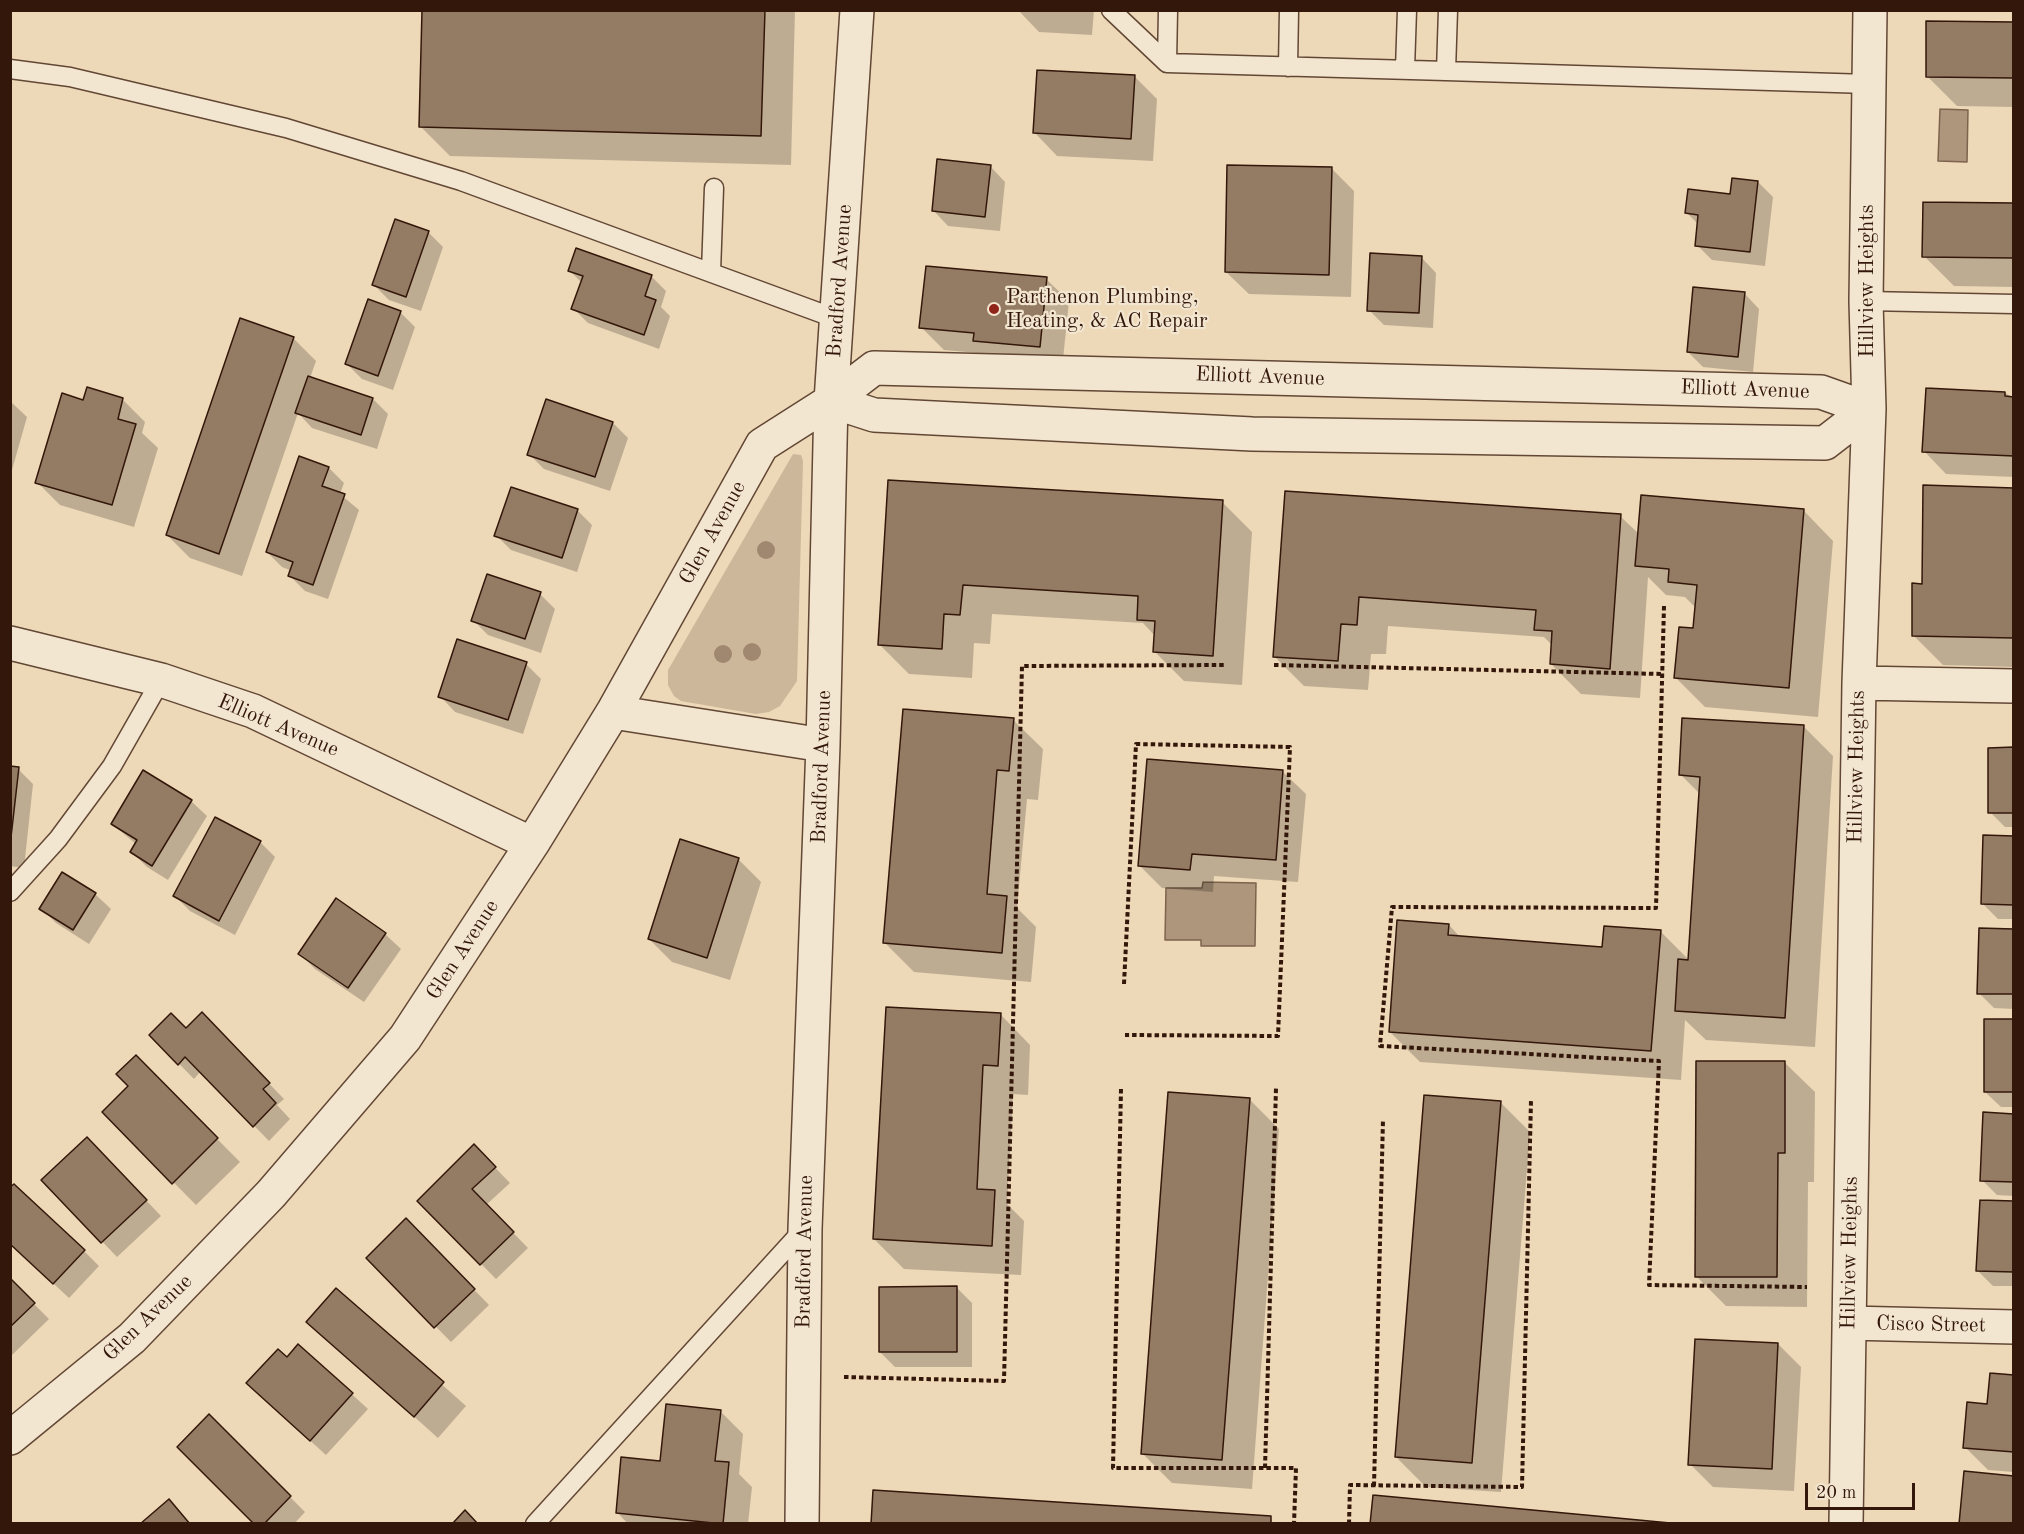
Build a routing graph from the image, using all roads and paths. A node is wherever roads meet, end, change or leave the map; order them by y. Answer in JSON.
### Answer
{"nodes":[{"id":1,"x":857,"y":10,"type":"edge"},
{"id":2,"x":1111,"y":10,"type":"edge"},
{"id":3,"x":1168,"y":10,"type":"edge"},
{"id":4,"x":1289,"y":10,"type":"edge"},
{"id":5,"x":1407,"y":10,"type":"edge"},
{"id":6,"x":1448,"y":10,"type":"edge"},
{"id":7,"x":1870,"y":10,"type":"edge"},
{"id":8,"x":1167,"y":63,"type":"junction"},
{"id":9,"x":1288,"y":67,"type":"junction"},
{"id":10,"x":10,"y":69,"type":"edge"},
{"id":11,"x":1405,"y":69,"type":"junction"},
{"id":12,"x":1446,"y":71,"type":"junction"},
{"id":13,"x":1868,"y":84,"type":"junction"},
{"id":14,"x":714,"y":188,"type":"dead end"},
{"id":15,"x":711,"y":272,"type":"junction"},
{"id":16,"x":1866,"y":301,"type":"junction"},
{"id":17,"x":2013,"y":304,"type":"edge"},
{"id":18,"x":837,"y":319,"type":"junction"},
{"id":19,"x":831,"y":401,"type":"junction"},
{"id":20,"x":1869,"y":409,"type":"junction"},
{"id":21,"x":1664,"y":606,"type":"dead end"},
{"id":22,"x":10,"y":643,"type":"edge"},
{"id":23,"x":1224,"y":665,"type":"dead end"},
{"id":24,"x":1274,"y":665,"type":"dead end"},
{"id":25,"x":1662,"y":674,"type":"junction"},
{"id":26,"x":161,"y":680,"type":"junction"},
{"id":27,"x":1858,"y":683,"type":"junction"},
{"id":28,"x":2013,"y":686,"type":"edge"},
{"id":29,"x":613,"y":712,"type":"junction"},
{"id":30,"x":823,"y":745,"type":"junction"},
{"id":31,"x":532,"y":844,"type":"junction"},
{"id":32,"x":10,"y":892,"type":"edge"},
{"id":33,"x":1124,"y":984,"type":"dead end"},
{"id":34,"x":1125,"y":1035,"type":"dead end"},
{"id":35,"x":1276,"y":1088,"type":"dead end"},
{"id":36,"x":1121,"y":1089,"type":"dead end"},
{"id":37,"x":1531,"y":1100,"type":"dead end"},
{"id":38,"x":1383,"y":1119,"type":"dead end"},
{"id":39,"x":805,"y":1229,"type":"junction"},
{"id":40,"x":1807,"y":1287,"type":"dead end"},
{"id":41,"x":1849,"y":1323,"type":"junction"},
{"id":42,"x":2013,"y":1327,"type":"edge"},
{"id":43,"x":844,"y":1377,"type":"dead end"},
{"id":44,"x":10,"y":1438,"type":"edge"},
{"id":45,"x":1265,"y":1468,"type":"junction"},
{"id":46,"x":1374,"y":1486,"type":"junction"},
{"id":47,"x":535,"y":1524,"type":"edge"},
{"id":48,"x":802,"y":1524,"type":"edge"},
{"id":49,"x":1294,"y":1524,"type":"edge"},
{"id":50,"x":1348,"y":1524,"type":"edge"},
{"id":51,"x":1846,"y":1524,"type":"edge"}],
"edges":[{"from":1,"to":18,"type":"street","name":"Bradford Avenue"},
{"from":2,"to":8,"type":"lane"},
{"from":3,"to":8,"type":"lane"},
{"from":4,"to":9,"type":"lane"},
{"from":5,"to":11,"type":"lane"},
{"from":6,"to":12,"type":"lane"},
{"from":7,"to":13,"type":"street","name":"Hillview Heights"},
{"from":8,"to":9,"type":"lane"},
{"from":9,"to":11,"type":"lane"},
{"from":10,"to":15,"type":"lane"},
{"from":11,"to":12,"type":"lane"},
{"from":12,"to":13,"type":"lane"},
{"from":13,"to":16,"type":"street","name":"Hillview Heights"},
{"from":14,"to":15,"type":"lane"},
{"from":15,"to":18,"type":"lane"},
{"from":16,"to":17,"type":"lane"},
{"from":16,"to":20,"type":"street","name":"Hillview Heights"},
{"from":18,"to":19,"type":"street","name":"Bradford Avenue"},
{"from":19,"to":20,"type":"street"},
{"from":19,"to":20,"type":"street","name":"Elliott Avenue"},
{"from":19,"to":29,"type":"street","name":"Glen Avenue"},
{"from":19,"to":30,"type":"street","name":"Bradford Avenue"},
{"from":20,"to":27,"type":"street","name":"Hillview Heights"},
{"from":21,"to":25,"type":"path"},
{"from":22,"to":26,"type":"street","name":"Elliott Avenue"},
{"from":23,"to":43,"type":"path"},
{"from":24,"to":25,"type":"path"},
{"from":25,"to":40,"type":"path"},
{"from":26,"to":31,"type":"street","name":"Elliott Avenue"},
{"from":26,"to":32,"type":"lane"},
{"from":27,"to":28,"type":"street"},
{"from":27,"to":41,"type":"street","name":"Hillview Heights"},
{"from":29,"to":30,"type":"street"},
{"from":29,"to":31,"type":"street","name":"Glen Avenue"},
{"from":30,"to":39,"type":"street","name":"Bradford Avenue"},
{"from":31,"to":44,"type":"street","name":"Glen Avenue"},
{"from":33,"to":34,"type":"path"},
{"from":35,"to":45,"type":"path"},
{"from":36,"to":45,"type":"path"},
{"from":37,"to":46,"type":"path"},
{"from":38,"to":46,"type":"path"},
{"from":39,"to":47,"type":"lane"},
{"from":39,"to":48,"type":"street","name":"Bradford Avenue"},
{"from":41,"to":42,"type":"street","name":"Cisco Street"},
{"from":41,"to":51,"type":"street","name":"Hillview Heights"},
{"from":45,"to":49,"type":"path"},
{"from":46,"to":50,"type":"path"}]}
